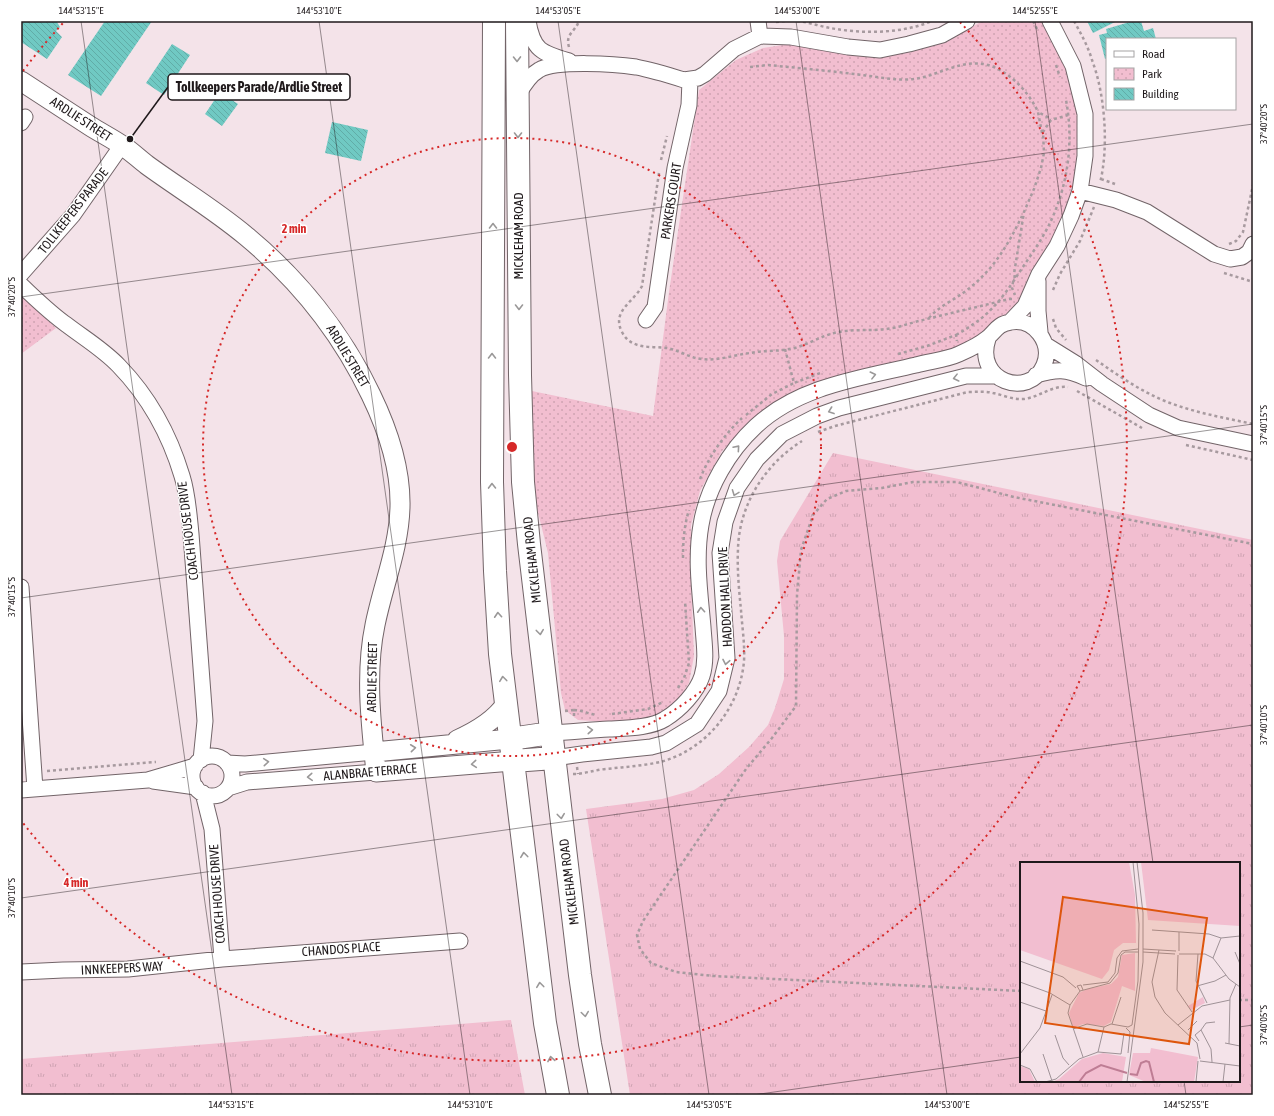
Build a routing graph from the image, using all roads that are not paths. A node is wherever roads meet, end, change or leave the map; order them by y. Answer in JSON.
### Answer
{"nodes":[{"id":1,"x":494,"y":21,"type":"edge"},
{"id":2,"x":517,"y":21,"type":"edge"},
{"id":3,"x":528,"y":21,"type":"edge"},
{"id":4,"x":967,"y":21,"type":"edge"},
{"id":5,"x":1050,"y":21,"type":"edge"},
{"id":6,"x":759,"y":27,"type":"edge"},
{"id":7,"x":578,"y":64,"type":"junction"},
{"id":8,"x":690,"y":80,"type":"junction"},
{"id":9,"x":21,"y":81,"type":"edge"},
{"id":10,"x":518,"y":96,"type":"junction"},
{"id":11,"x":122,"y":145,"type":"junction"},
{"id":12,"x":1080,"y":191,"type":"junction"},
{"id":13,"x":1252,"y":251,"type":"edge"},
{"id":14,"x":21,"y":274,"type":"edge"},
{"id":15,"x":1038,"y":274,"type":"junction"},
{"id":16,"x":21,"y":285,"type":"edge"},
{"id":17,"x":646,"y":320,"type":"dead end"},
{"id":18,"x":1010,"y":322,"type":"junction"},
{"id":19,"x":988,"y":339,"type":"junction"},
{"id":20,"x":1043,"y":339,"type":"junction"},
{"id":21,"x":1064,"y":365,"type":"junction"},
{"id":22,"x":1036,"y":375,"type":"junction"},
{"id":23,"x":995,"y":376,"type":"junction"},
{"id":24,"x":1253,"y":444,"type":"edge"},
{"id":25,"x":21,"y":587,"type":"edge"},
{"id":26,"x":506,"y":704,"type":"junction"},
{"id":27,"x":204,"y":721,"type":"junction"},
{"id":28,"x":551,"y":733,"type":"junction"},
{"id":29,"x":510,"y":738,"type":"junction"},
{"id":30,"x":451,"y":744,"type":"junction"},
{"id":31,"x":374,"y":752,"type":"junction"},
{"id":32,"x":554,"y":758,"type":"junction"},
{"id":33,"x":221,"y":759,"type":"junction"},
{"id":34,"x":513,"y":761,"type":"junction"},
{"id":35,"x":198,"y":763,"type":"junction"},
{"id":36,"x":376,"y":772,"type":"junction"},
{"id":37,"x":148,"y":780,"type":"junction"},
{"id":38,"x":28,"y":789,"type":"edge"},
{"id":39,"x":200,"y":790,"type":"junction"},
{"id":40,"x":224,"y":791,"type":"junction"},
{"id":41,"x":212,"y":829,"type":"junction"},
{"id":42,"x":460,"y":941,"type":"dead end"},
{"id":43,"x":222,"y":959,"type":"junction"},
{"id":44,"x":21,"y":972,"type":"edge"},
{"id":45,"x":558,"y":1095,"type":"edge"},
{"id":46,"x":600,"y":1095,"type":"edge"}],
"edges":[{"from":26,"to":1,"type":"main road","name":"MICKLEHAM ROAD","one_way":true},
{"from":2,"to":10,"type":"main road","name":"MICKLEHAM ROAD","one_way":true},
{"from":3,"to":7,"type":"street"},
{"from":4,"to":6,"type":"street"},
{"from":5,"to":12,"type":"street"},
{"from":6,"to":8,"type":"street"},
{"from":7,"to":8,"type":"street"},
{"from":7,"to":10,"type":"street"},
{"from":8,"to":17,"type":"street","name":"PARKERS COURT"},
{"from":9,"to":11,"type":"street","name":"ARDLIE STREET"},
{"from":10,"to":28,"type":"main road","name":"MICKLEHAM ROAD","one_way":true},
{"from":11,"to":14,"type":"street","name":"TOLLKEEPERS PARADE"},
{"from":11,"to":31,"type":"street","name":"ARDLIE STREET"},
{"from":12,"to":13,"type":"street"},
{"from":12,"to":15,"type":"street"},
{"from":15,"to":18,"type":"street"},
{"from":15,"to":20,"type":"street"},
{"from":16,"to":27,"type":"street","name":"COACH HOUSE DRIVE"},
{"from":18,"to":19,"type":"street"},
{"from":18,"to":20,"type":"street"},
{"from":19,"to":23,"type":"street"},
{"from":28,"to":19,"type":"street","name":"HADDON HALL DRIVE","one_way":true},
{"from":20,"to":21,"type":"street"},
{"from":20,"to":22,"type":"street"},
{"from":21,"to":22,"type":"street"},
{"from":21,"to":24,"type":"street"},
{"from":22,"to":23,"type":"street"},
{"from":23,"to":32,"type":"street","name":"HADDON HALL DRIVE","one_way":true},
{"from":25,"to":38,"type":"street"},
{"from":26,"to":29,"type":"main road","name":"MICKLEHAM ROAD"},
{"from":26,"to":30,"type":"street"},
{"from":27,"to":33,"type":"street","name":"COACH HOUSE DRIVE"},
{"from":27,"to":35,"type":"street","name":"COACH HOUSE DRIVE"},
{"from":28,"to":29,"type":"main road"},
{"from":28,"to":32,"type":"main road","name":"MICKLEHAM ROAD"},
{"from":29,"to":30,"type":"street","name":"ALANBRAE TERRACE"},
{"from":29,"to":34,"type":"main road","name":"MICKLEHAM ROAD"},
{"from":31,"to":30,"type":"street","name":"ALANBRAE TERRACE","one_way":true},
{"from":33,"to":31,"type":"street","name":"ALANBRAE TERRACE","one_way":true},
{"from":31,"to":36,"type":"street","name":"ARDLIE STREET"},
{"from":32,"to":34,"type":"main road"},
{"from":32,"to":46,"type":"main road","name":"MICKLEHAM ROAD","one_way":true},
{"from":33,"to":35,"type":"street"},
{"from":33,"to":40,"type":"street"},
{"from":34,"to":36,"type":"street","name":"ALANBRAE TERRACE","one_way":true},
{"from":45,"to":34,"type":"main road","name":"MICKLEHAM ROAD","one_way":true},
{"from":35,"to":37,"type":"street"},
{"from":35,"to":39,"type":"street"},
{"from":36,"to":40,"type":"street","name":"ALANBRAE TERRACE","one_way":true},
{"from":37,"to":38,"type":"street"},
{"from":37,"to":39,"type":"street"},
{"from":39,"to":40,"type":"street"},
{"from":39,"to":41,"type":"street","name":"COACH HOUSE DRIVE"},
{"from":40,"to":41,"type":"street","name":"COACH HOUSE DRIVE"},
{"from":41,"to":43,"type":"street","name":"COACH HOUSE DRIVE"},
{"from":42,"to":43,"type":"street","name":"CHANDOS PLACE"},
{"from":43,"to":44,"type":"street","name":"INNKEEPERS WAY"}]}
